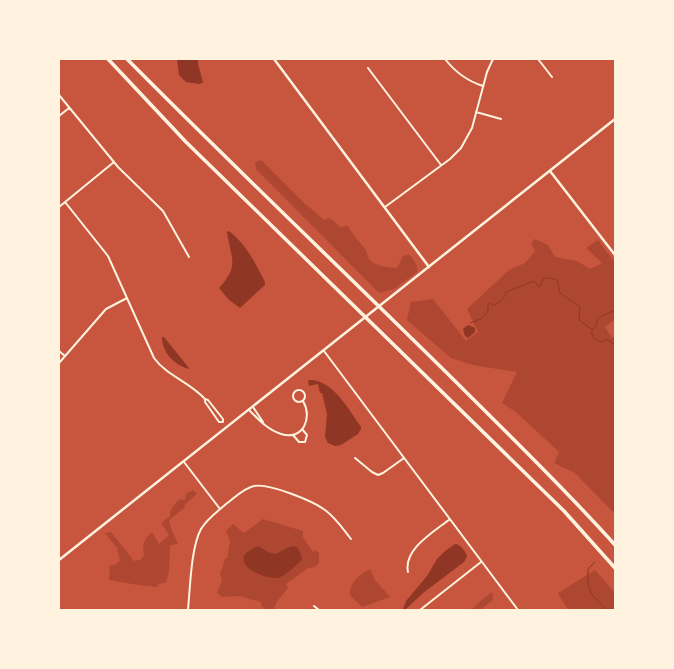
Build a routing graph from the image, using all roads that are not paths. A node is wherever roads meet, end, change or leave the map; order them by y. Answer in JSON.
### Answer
{"nodes":[{"id":1,"x":108,"y":59,"type":"edge"},
{"id":2,"x":127,"y":59,"type":"edge"},
{"id":3,"x":274,"y":59,"type":"edge"},
{"id":4,"x":445,"y":59,"type":"edge"},
{"id":5,"x":493,"y":59,"type":"edge"},
{"id":6,"x":538,"y":59,"type":"edge"},
{"id":7,"x":368,"y":68,"type":"dead end"},
{"id":8,"x":552,"y":77,"type":"dead end"},
{"id":9,"x":483,"y":86,"type":"junction"},
{"id":10,"x":59,"y":95,"type":"edge"},
{"id":11,"x":70,"y":108,"type":"junction"},
{"id":12,"x":476,"y":112,"type":"junction"},
{"id":13,"x":59,"y":116,"type":"edge"},
{"id":14,"x":501,"y":119,"type":"dead end"},
{"id":15,"x":615,"y":119,"type":"edge"},
{"id":16,"x":114,"y":162,"type":"junction"},
{"id":17,"x":441,"y":165,"type":"junction"},
{"id":18,"x":550,"y":171,"type":"junction"},
{"id":19,"x":65,"y":202,"type":"junction"},
{"id":20,"x":59,"y":207,"type":"edge"},
{"id":21,"x":385,"y":207,"type":"junction"},
{"id":22,"x":615,"y":255,"type":"edge"},
{"id":23,"x":189,"y":258,"type":"dead end"},
{"id":24,"x":429,"y":267,"type":"junction"},
{"id":25,"x":127,"y":298,"type":"junction"},
{"id":26,"x":59,"y":351,"type":"edge"},
{"id":27,"x":324,"y":351,"type":"junction"},
{"id":28,"x":65,"y":356,"type":"junction"},
{"id":29,"x":59,"y":363,"type":"edge"},
{"id":30,"x":303,"y":401,"type":"junction"},
{"id":31,"x":252,"y":407,"type":"junction"},
{"id":32,"x":249,"y":410,"type":"junction"},
{"id":33,"x":264,"y":423,"type":"junction"},
{"id":34,"x":227,"y":428,"type":"junction"},
{"id":35,"x":302,"y":429,"type":"junction"},
{"id":36,"x":293,"y":435,"type":"junction"},
{"id":37,"x":355,"y":458,"type":"dead end"},
{"id":38,"x":404,"y":458,"type":"junction"},
{"id":39,"x":184,"y":462,"type":"junction"},
{"id":40,"x":220,"y":509,"type":"junction"},
{"id":41,"x":450,"y":519,"type":"junction"},
{"id":42,"x":351,"y":539,"type":"dead end"},
{"id":43,"x":615,"y":545,"type":"edge"},
{"id":44,"x":59,"y":560,"type":"edge"},
{"id":45,"x":481,"y":562,"type":"junction"},
{"id":46,"x":615,"y":568,"type":"edge"},
{"id":47,"x":408,"y":572,"type":"dead end"},
{"id":48,"x":314,"y":606,"type":"dead end"},
{"id":49,"x":188,"y":610,"type":"edge"},
{"id":50,"x":318,"y":610,"type":"edge"},
{"id":51,"x":420,"y":610,"type":"edge"},
{"id":52,"x":518,"y":610,"type":"edge"}],
"edges":[{"from":1,"to":46,"type":"highway"},
{"from":2,"to":43,"type":"highway"},
{"from":3,"to":21,"type":"street"},
{"from":4,"to":9,"type":"street"},
{"from":5,"to":9,"type":"street"},
{"from":6,"to":8,"type":"street"},
{"from":7,"to":17,"type":"street"},
{"from":9,"to":12,"type":"street"},
{"from":10,"to":11,"type":"street"},
{"from":11,"to":13,"type":"street"},
{"from":11,"to":16,"type":"street"},
{"from":12,"to":14,"type":"street"},
{"from":12,"to":17,"type":"street"},
{"from":15,"to":18,"type":"street"},
{"from":16,"to":19,"type":"street"},
{"from":16,"to":23,"type":"street"},
{"from":17,"to":21,"type":"street"},
{"from":18,"to":22,"type":"street"},
{"from":18,"to":24,"type":"street"},
{"from":19,"to":20,"type":"street"},
{"from":19,"to":25,"type":"street"},
{"from":21,"to":24,"type":"street"},
{"from":24,"to":27,"type":"street"},
{"from":25,"to":28,"type":"street"},
{"from":25,"to":34,"type":"street"},
{"from":26,"to":28,"type":"street"},
{"from":27,"to":31,"type":"street"},
{"from":27,"to":38,"type":"street"},
{"from":28,"to":29,"type":"street"},
{"from":30,"to":30,"type":"street"},
{"from":30,"to":35,"type":"street"},
{"from":31,"to":32,"type":"street"},
{"from":31,"to":33,"type":"street"},
{"from":32,"to":33,"type":"street"},
{"from":32,"to":34,"type":"street"},
{"from":33,"to":36,"type":"street"},
{"from":34,"to":39,"type":"street"},
{"from":35,"to":36,"type":"street"},
{"from":35,"to":36,"type":"street"},
{"from":37,"to":38,"type":"street"},
{"from":38,"to":41,"type":"street"},
{"from":39,"to":40,"type":"street"},
{"from":39,"to":44,"type":"street"},
{"from":40,"to":42,"type":"street"},
{"from":40,"to":49,"type":"street"},
{"from":41,"to":45,"type":"street"},
{"from":41,"to":47,"type":"street"},
{"from":45,"to":51,"type":"street"},
{"from":45,"to":52,"type":"street"},
{"from":48,"to":50,"type":"street"}]}
